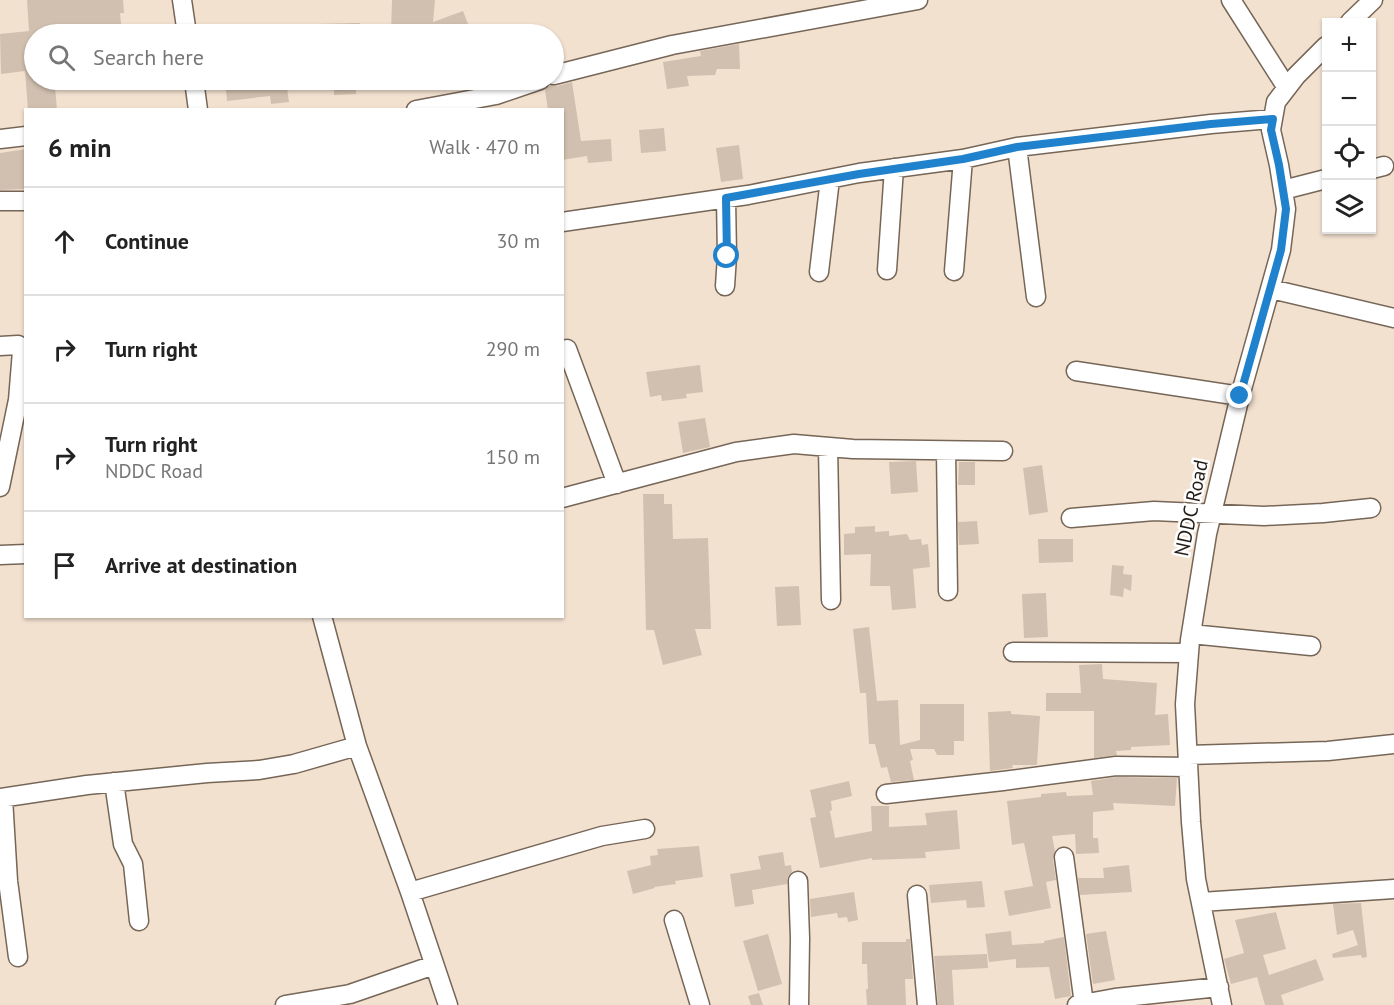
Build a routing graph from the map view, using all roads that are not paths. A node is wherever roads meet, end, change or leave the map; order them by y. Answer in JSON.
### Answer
{"nodes":[{"id":1,"x":182,"y":0,"type":"edge"},
{"id":2,"x":918,"y":0,"type":"edge"},
{"id":3,"x":1231,"y":0,"type":"edge"},
{"id":4,"x":1373,"y":0,"type":"edge"},
{"id":5,"x":1354,"y":18,"type":"edge"},
{"id":6,"x":186,"y":24,"type":"edge"},
{"id":7,"x":1322,"y":50,"type":"edge"},
{"id":8,"x":564,"y":72,"type":"edge"},
{"id":9,"x":1287,"y":88,"type":"junction"},
{"id":10,"x":195,"y":90,"type":"edge"},
{"id":11,"x":511,"y":90,"type":"edge"},
{"id":12,"x":198,"y":108,"type":"edge"},
{"id":13,"x":427,"y":108,"type":"edge"},
{"id":14,"x":1273,"y":119,"type":"junction"},
{"id":15,"x":24,"y":136,"type":"edge"},
{"id":16,"x":0,"y":140,"type":"edge"},
{"id":17,"x":1017,"y":147,"type":"junction"},
{"id":18,"x":963,"y":159,"type":"junction"},
{"id":19,"x":894,"y":168,"type":"junction"},
{"id":20,"x":830,"y":179,"type":"junction"},
{"id":21,"x":1322,"y":180,"type":"edge"},
{"id":22,"x":1283,"y":190,"type":"junction"},
{"id":23,"x":726,"y":198,"type":"junction"},
{"id":24,"x":0,"y":201,"type":"edge"},
{"id":25,"x":24,"y":201,"type":"edge"},
{"id":26,"x":564,"y":222,"type":"edge"},
{"id":27,"x":887,"y":270,"type":"dead end"},
{"id":28,"x":954,"y":271,"type":"dead end"},
{"id":29,"x":819,"y":272,"type":"dead end"},
{"id":30,"x":725,"y":286,"type":"dead end"},
{"id":31,"x":1270,"y":289,"type":"junction"},
{"id":32,"x":1036,"y":297,"type":"dead end"},
{"id":33,"x":1394,"y":318,"type":"edge"},
{"id":34,"x":0,"y":346,"type":"edge"},
{"id":35,"x":567,"y":349,"type":"dead end"},
{"id":36,"x":1076,"y":371,"type":"dead end"},
{"id":37,"x":1240,"y":396,"type":"junction"},
{"id":38,"x":5,"y":436,"type":"edge"},
{"id":39,"x":828,"y":447,"type":"junction"},
{"id":40,"x":946,"y":451,"type":"junction"},
{"id":41,"x":1003,"y":451,"type":"dead end"},
{"id":42,"x":617,"y":484,"type":"junction"},
{"id":43,"x":0,"y":487,"type":"edge"},
{"id":44,"x":564,"y":497,"type":"edge"},
{"id":45,"x":1371,"y":508,"type":"dead end"},
{"id":46,"x":1212,"y":514,"type":"junction"},
{"id":47,"x":1071,"y":518,"type":"dead end"},
{"id":48,"x":24,"y":554,"type":"edge"},
{"id":49,"x":0,"y":555,"type":"edge"},
{"id":50,"x":948,"y":591,"type":"dead end"},
{"id":51,"x":831,"y":600,"type":"dead end"},
{"id":52,"x":323,"y":618,"type":"edge"},
{"id":53,"x":1191,"y":634,"type":"junction"},
{"id":54,"x":1311,"y":646,"type":"dead end"},
{"id":55,"x":1013,"y":652,"type":"dead end"},
{"id":56,"x":1189,"y":653,"type":"junction"},
{"id":57,"x":1394,"y":744,"type":"edge"},
{"id":58,"x":357,"y":746,"type":"junction"},
{"id":59,"x":1188,"y":761,"type":"junction"},
{"id":60,"x":114,"y":782,"type":"junction"},
{"id":61,"x":886,"y":794,"type":"dead end"},
{"id":62,"x":2,"y":798,"type":"edge"},
{"id":63,"x":645,"y":829,"type":"dead end"},
{"id":64,"x":1064,"y":857,"type":"dead end"},
{"id":65,"x":798,"y":882,"type":"dead end"},
{"id":66,"x":1394,"y":889,"type":"edge"},
{"id":67,"x":410,"y":892,"type":"junction"},
{"id":68,"x":917,"y":895,"type":"dead end"},
{"id":69,"x":1201,"y":902,"type":"junction"},
{"id":70,"x":674,"y":920,"type":"dead end"},
{"id":71,"x":139,"y":921,"type":"dead end"},
{"id":72,"x":18,"y":957,"type":"dead end"},
{"id":73,"x":435,"y":965,"type":"junction"},
{"id":74,"x":1220,"y":996,"type":"edge"},
{"id":75,"x":1081,"y":1004,"type":"edge"},
{"id":76,"x":285,"y":1005,"type":"edge"},
{"id":77,"x":448,"y":1005,"type":"edge"},
{"id":78,"x":700,"y":1005,"type":"edge"},
{"id":79,"x":800,"y":1005,"type":"edge"},
{"id":80,"x":927,"y":1005,"type":"edge"}],
"edges":[{"from":1,"to":6,"type":"street"},
{"from":2,"to":8,"type":"street"},
{"from":3,"to":9,"type":"street"},
{"from":4,"to":5,"type":"street"},
{"from":7,"to":9,"type":"street","name":"NDDC Road"},
{"from":9,"to":14,"type":"street","name":"NDDC Road"},
{"from":10,"to":12,"type":"street"},
{"from":11,"to":13,"type":"street"},
{"from":14,"to":17,"type":"street"},
{"from":14,"to":22,"type":"street","name":"NDDC Road"},
{"from":15,"to":16,"type":"street"},
{"from":17,"to":18,"type":"street"},
{"from":17,"to":32,"type":"street"},
{"from":18,"to":19,"type":"street"},
{"from":18,"to":28,"type":"street"},
{"from":19,"to":20,"type":"street"},
{"from":19,"to":27,"type":"street"},
{"from":20,"to":23,"type":"street"},
{"from":20,"to":29,"type":"street"},
{"from":21,"to":22,"type":"street"},
{"from":22,"to":31,"type":"street","name":"NDDC Road"},
{"from":23,"to":26,"type":"street"},
{"from":23,"to":30,"type":"street"},
{"from":24,"to":25,"type":"street"},
{"from":31,"to":33,"type":"street"},
{"from":31,"to":37,"type":"street","name":"NDDC Road"},
{"from":34,"to":38,"type":"street"},
{"from":35,"to":42,"type":"street"},
{"from":36,"to":37,"type":"street"},
{"from":37,"to":46,"type":"street","name":"NDDC Road"},
{"from":38,"to":43,"type":"street"},
{"from":39,"to":40,"type":"street"},
{"from":39,"to":42,"type":"street"},
{"from":39,"to":51,"type":"street"},
{"from":40,"to":41,"type":"street"},
{"from":40,"to":50,"type":"street"},
{"from":42,"to":44,"type":"street"},
{"from":45,"to":46,"type":"street"},
{"from":46,"to":47,"type":"street"},
{"from":46,"to":53,"type":"street","name":"NDDC Road"},
{"from":48,"to":49,"type":"street"},
{"from":52,"to":58,"type":"street"},
{"from":53,"to":54,"type":"street"},
{"from":53,"to":56,"type":"street","name":"NDDC Road"},
{"from":55,"to":56,"type":"street"},
{"from":56,"to":59,"type":"street","name":"NDDC Road"},
{"from":57,"to":59,"type":"street"},
{"from":58,"to":60,"type":"street"},
{"from":58,"to":67,"type":"street"},
{"from":59,"to":61,"type":"street"},
{"from":59,"to":69,"type":"street","name":"NDDC Road"},
{"from":60,"to":62,"type":"street"},
{"from":60,"to":71,"type":"street"},
{"from":62,"to":72,"type":"street"},
{"from":63,"to":67,"type":"street"},
{"from":64,"to":75,"type":"street"},
{"from":65,"to":79,"type":"street"},
{"from":66,"to":69,"type":"street"},
{"from":67,"to":73,"type":"street"},
{"from":68,"to":80,"type":"street"},
{"from":69,"to":74,"type":"street","name":"NDDC Road"},
{"from":70,"to":78,"type":"street"},
{"from":73,"to":76,"type":"street"},
{"from":73,"to":77,"type":"street"},
{"from":74,"to":75,"type":"street"}]}
